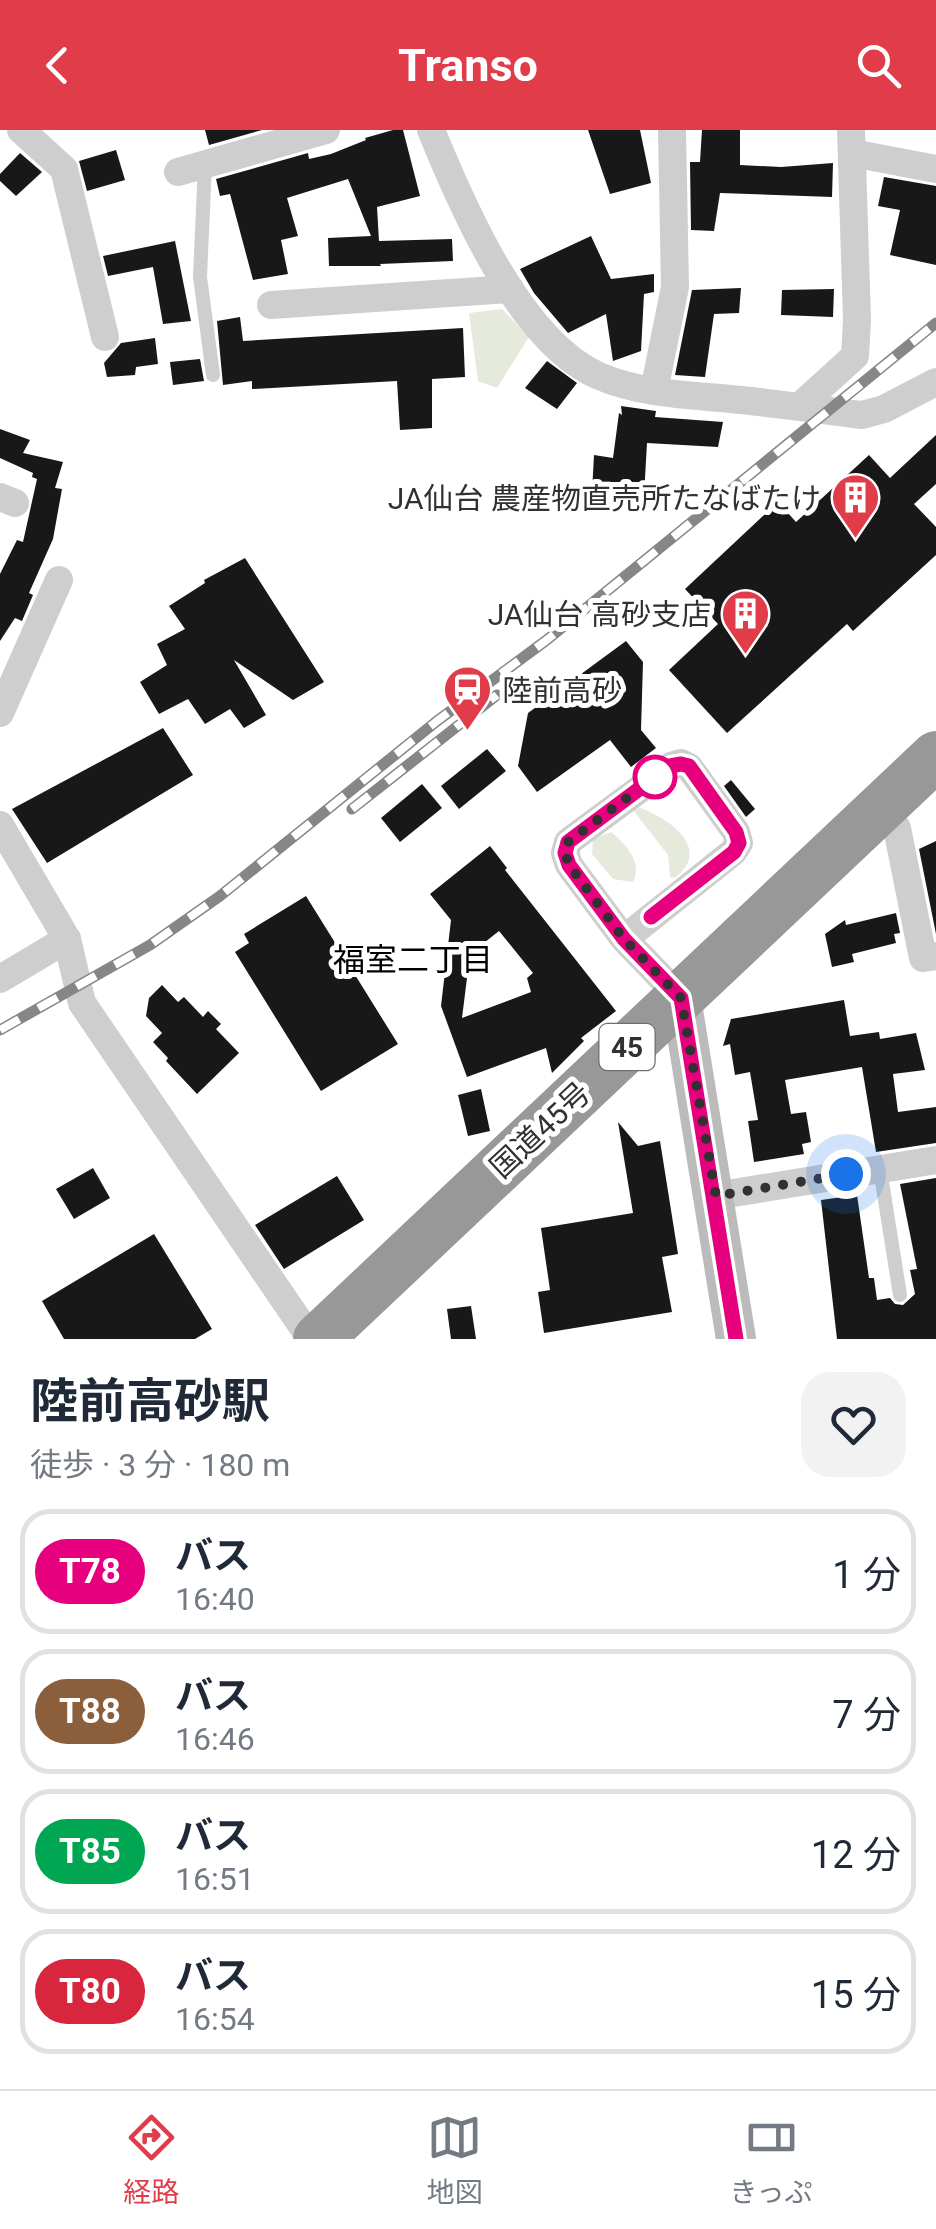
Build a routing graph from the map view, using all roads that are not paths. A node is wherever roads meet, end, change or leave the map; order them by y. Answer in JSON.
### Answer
{"nodes":[{"id":1,"x":22,"y":130,"type":"edge"},
{"id":2,"x":326,"y":130,"type":"edge"},
{"id":3,"x":430,"y":130,"type":"edge"},
{"id":4,"x":672,"y":130,"type":"edge"},
{"id":5,"x":852,"y":142,"type":"edge"},
{"id":6,"x":192,"y":168,"type":"joint"},
{"id":7,"x":936,"y":169,"type":"edge"},
{"id":8,"x":510,"y":289,"type":"junction"},
{"id":9,"x":271,"y":305,"type":"dead end"},
{"id":10,"x":105,"y":337,"type":"dead end"},
{"id":11,"x":213,"y":375,"type":"dead end"},
{"id":12,"x":936,"y":382,"type":"edge"},
{"id":13,"x":654,"y":391,"type":"junction"},
{"id":14,"x":800,"y":406,"type":"junction"},
{"id":15,"x":59,"y":580,"type":"dead end"},
{"id":16,"x":13,"y":650,"type":"edge"},
{"id":17,"x":0,"y":713,"type":"edge"},
{"id":18,"x":936,"y":756,"type":"edge"},
{"id":19,"x":936,"y":790,"type":"edge"},
{"id":20,"x":0,"y":825,"type":"edge"},
{"id":21,"x":897,"y":828,"type":"junction"},
{"id":22,"x":67,"y":939,"type":"junction"},
{"id":23,"x":624,"y":939,"type":"junction"},
{"id":24,"x":936,"y":956,"type":"edge"},
{"id":25,"x":0,"y":979,"type":"edge"},
{"id":26,"x":685,"y":1014,"type":"junction"},
{"id":27,"x":936,"y":1160,"type":"edge"},
{"id":28,"x":880,"y":1169,"type":"junction"},
{"id":29,"x":716,"y":1196,"type":"junction"},
{"id":30,"x":900,"y":1295,"type":"dead end"},
{"id":31,"x":315,"y":1339,"type":"edge"},
{"id":32,"x":361,"y":1339,"type":"edge"},
{"id":33,"x":736,"y":1339,"type":"edge"}],
"edges":[{"from":1,"to":10,"type":"street"},
{"from":2,"to":6,"type":"street"},
{"from":3,"to":8,"type":"street"},
{"from":4,"to":13,"type":"street"},
{"from":5,"to":7,"type":"street"},
{"from":5,"to":14,"type":"street"},
{"from":6,"to":11,"type":"lane"},
{"from":8,"to":9,"type":"street"},
{"from":8,"to":13,"type":"street"},
{"from":12,"to":14,"type":"street"},
{"from":13,"to":14,"type":"street"},
{"from":15,"to":16,"type":"street"},
{"from":16,"to":17,"type":"street"},
{"from":18,"to":26,"type":"highway","name":"国道45号","number":"45"},
{"from":19,"to":21,"type":"highway","name":"国道45号","number":"45"},
{"from":20,"to":22,"type":"street"},
{"from":21,"to":24,"type":"street"},
{"from":21,"to":26,"type":"highway","name":"国道45号","number":"45"},
{"from":22,"to":25,"type":"street"},
{"from":22,"to":31,"type":"street"},
{"from":23,"to":23,"type":"street"},
{"from":23,"to":26,"type":"street"},
{"from":26,"to":29,"type":"street"},
{"from":26,"to":31,"type":"highway","name":"国道45号","number":"45"},
{"from":26,"to":32,"type":"highway","name":"国道45号","number":"45"},
{"from":27,"to":28,"type":"street"},
{"from":28,"to":29,"type":"street"},
{"from":28,"to":30,"type":"lane"},
{"from":29,"to":33,"type":"street"}]}
